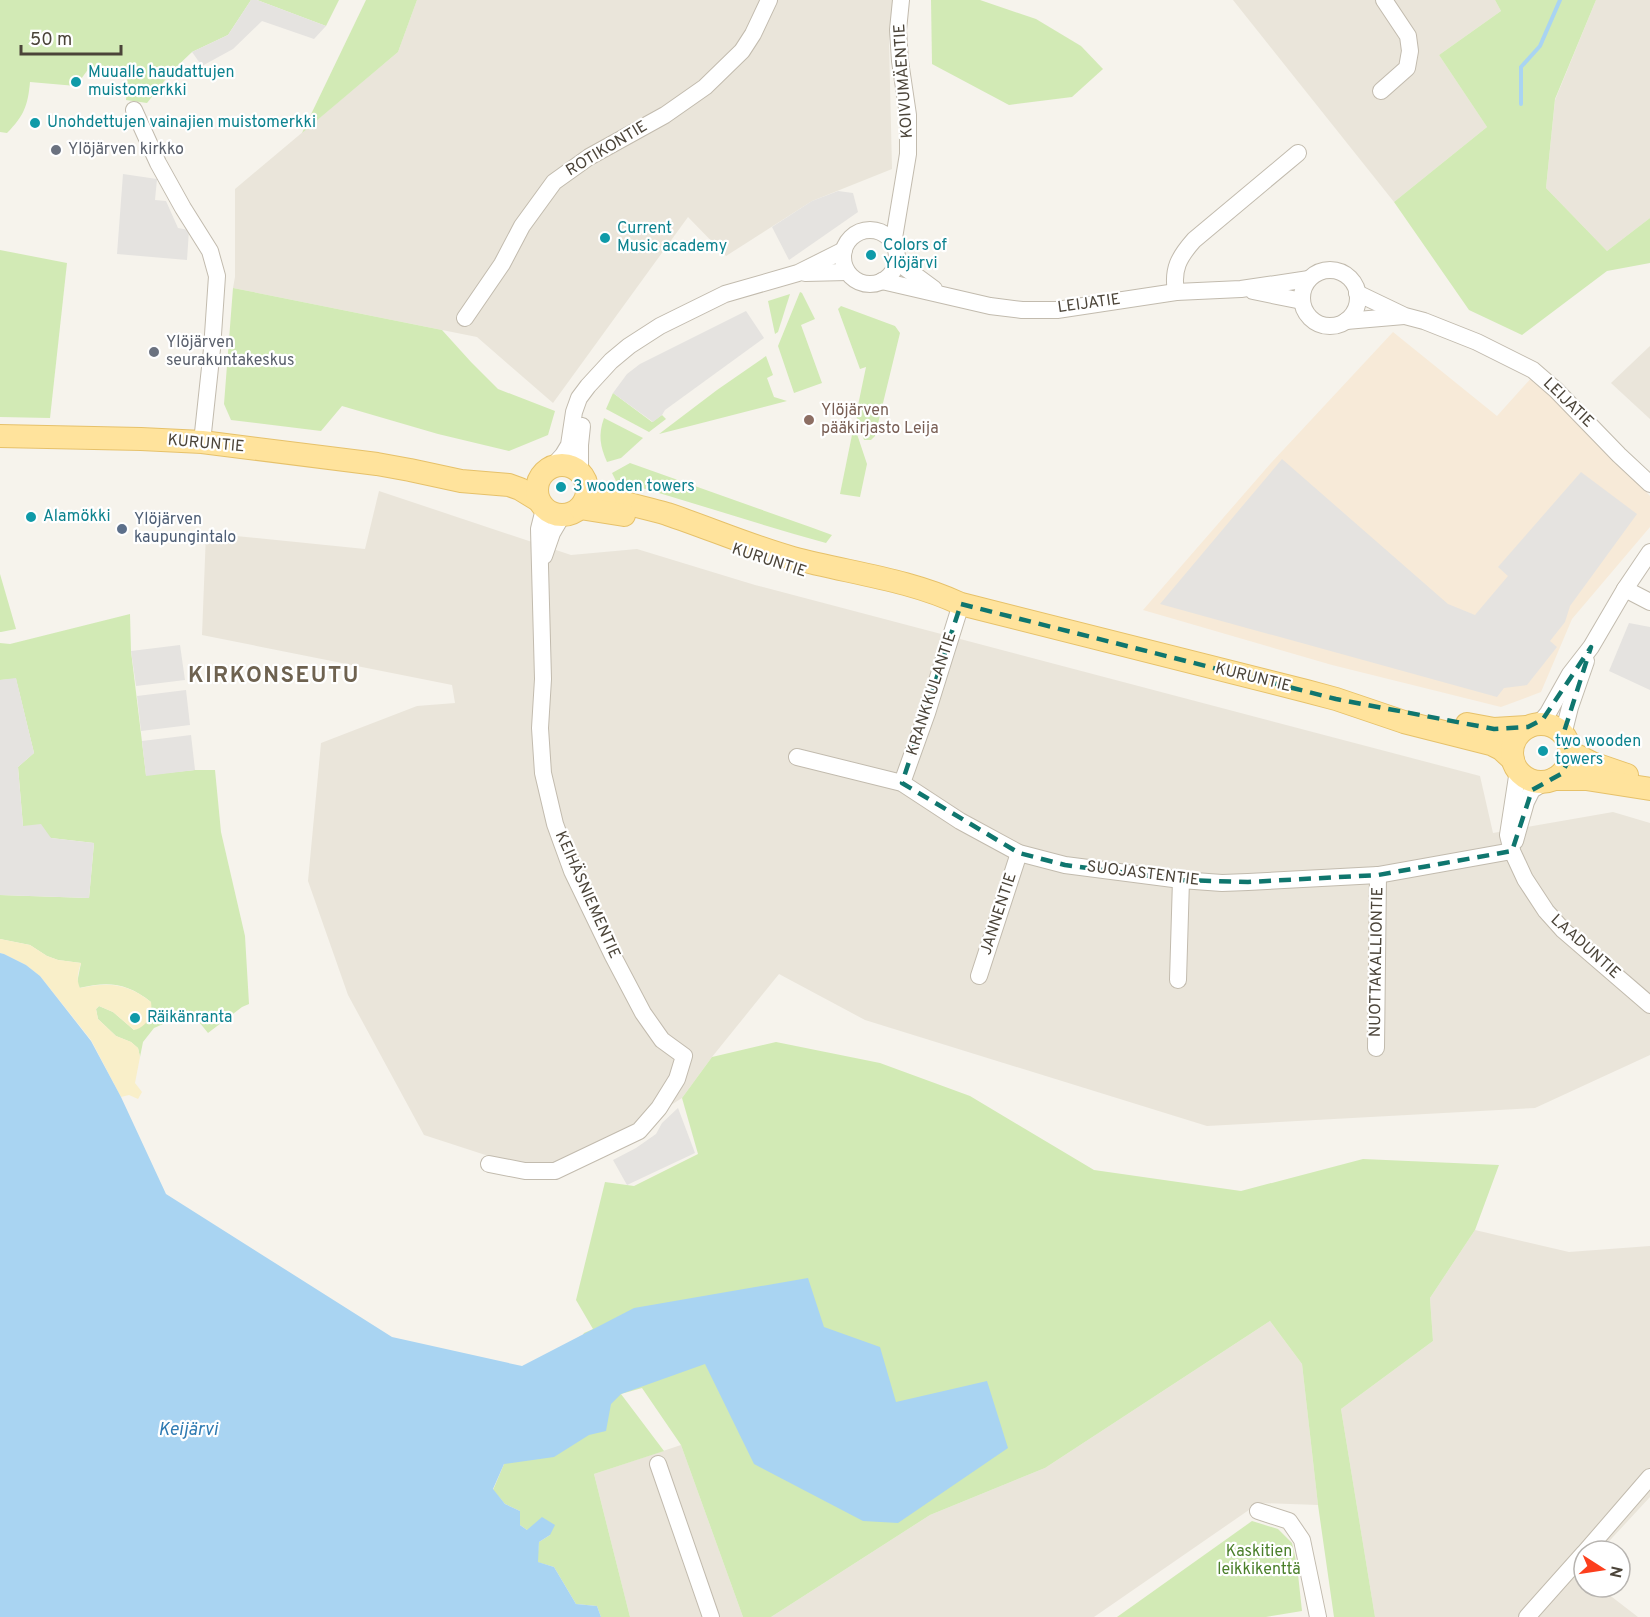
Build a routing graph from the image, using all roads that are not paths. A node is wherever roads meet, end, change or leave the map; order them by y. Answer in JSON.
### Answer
{"nodes":[{"id":1,"x":769,"y":0,"type":"edge"},
{"id":2,"x":901,"y":0,"type":"edge"},
{"id":3,"x":1384,"y":0,"type":"edge"},
{"id":4,"x":1381,"y":91,"type":"dead end"},
{"id":5,"x":134,"y":110,"type":"dead end"},
{"id":6,"x":1298,"y":153,"type":"dead end"},
{"id":7,"x":900,"y":196,"type":"junction"},
{"id":8,"x":874,"y":231,"type":"junction"},
{"id":9,"x":893,"y":244,"type":"junction"},
{"id":10,"x":844,"y":250,"type":"junction"},
{"id":11,"x":896,"y":261,"type":"junction"},
{"id":12,"x":847,"y":272,"type":"junction"},
{"id":13,"x":798,"y":273,"type":"junction"},
{"id":14,"x":1309,"y":279,"type":"junction"},
{"id":15,"x":882,"y":281,"type":"junction"},
{"id":16,"x":1241,"y":289,"type":"junction"},
{"id":17,"x":1176,"y":292,"type":"junction"},
{"id":18,"x":939,"y":293,"type":"junction"},
{"id":19,"x":1357,"y":293,"type":"junction"},
{"id":20,"x":1302,"y":301,"type":"junction"},
{"id":21,"x":1405,"y":316,"type":"junction"},
{"id":22,"x":465,"y":318,"type":"dead end"},
{"id":23,"x":1346,"y":321,"type":"junction"},
{"id":24,"x":600,"y":374,"type":"junction"},
{"id":25,"x":0,"y":436,"type":"edge"},
{"id":26,"x":202,"y":442,"type":"junction"},
{"id":27,"x":410,"y":470,"type":"junction"},
{"id":28,"x":548,"y":470,"type":"junction"},
{"id":29,"x":1650,"y":483,"type":"edge"},
{"id":30,"x":565,"y":499,"type":"junction"},
{"id":31,"x":1650,"y":552,"type":"edge"},
{"id":32,"x":1625,"y":589,"type":"junction"},
{"id":33,"x":1650,"y":602,"type":"edge"},
{"id":34,"x":961,"y":604,"type":"junction"},
{"id":35,"x":1590,"y":647,"type":"junction"},
{"id":36,"x":1336,"y":699,"type":"junction"},
{"id":37,"x":1531,"y":726,"type":"junction"},
{"id":38,"x":1566,"y":743,"type":"junction"},
{"id":39,"x":796,"y":757,"type":"dead end"},
{"id":40,"x":1515,"y":765,"type":"junction"},
{"id":41,"x":1550,"y":780,"type":"junction"},
{"id":42,"x":902,"y":783,"type":"junction"},
{"id":43,"x":1650,"y":788,"type":"edge"},
{"id":44,"x":1512,"y":851,"type":"junction"},
{"id":45,"x":1019,"y":853,"type":"junction"},
{"id":46,"x":1378,"y":875,"type":"junction"},
{"id":47,"x":1180,"y":880,"type":"junction"},
{"id":48,"x":979,"y":976,"type":"dead end"},
{"id":49,"x":1178,"y":980,"type":"dead end"},
{"id":50,"x":1650,"y":1005,"type":"edge"},
{"id":51,"x":1376,"y":1048,"type":"dead end"},
{"id":52,"x":489,"y":1164,"type":"dead end"},
{"id":53,"x":658,"y":1464,"type":"dead end"},
{"id":54,"x":1650,"y":1477,"type":"edge"},
{"id":55,"x":1258,"y":1511,"type":"dead end"},
{"id":56,"x":1596,"y":1539,"type":"edge"},
{"id":57,"x":1572,"y":1567,"type":"edge"},
{"id":58,"x":711,"y":1617,"type":"edge"},
{"id":59,"x":1318,"y":1617,"type":"edge"},
{"id":60,"x":1527,"y":1617,"type":"edge"}],
"edges":[{"from":1,"to":22,"type":"street","name":"ROTIKONTIE"},
{"from":2,"to":7,"type":"street","name":"KOIVUMÄENTIE"},
{"from":3,"to":4,"type":"street"},
{"from":5,"to":26,"type":"street"},
{"from":6,"to":17,"type":"street"},
{"from":7,"to":8,"type":"street","name":"KOIVUMÄENTIE"},
{"from":7,"to":9,"type":"street","name":"KOIVUMÄENTIE"},
{"from":8,"to":9,"type":"street"},
{"from":8,"to":10,"type":"street"},
{"from":9,"to":11,"type":"street"},
{"from":10,"to":12,"type":"street"},
{"from":10,"to":13,"type":"street"},
{"from":11,"to":15,"type":"street"},
{"from":11,"to":18,"type":"street","name":"LEIJATIE"},
{"from":12,"to":13,"type":"street"},
{"from":12,"to":15,"type":"street"},
{"from":13,"to":24,"type":"street"},
{"from":14,"to":16,"type":"street","name":"LEIJATIE"},
{"from":14,"to":19,"type":"street","name":"LEIJATIE"},
{"from":14,"to":20,"type":"street"},
{"from":15,"to":18,"type":"street","name":"LEIJATIE"},
{"from":16,"to":17,"type":"street","name":"LEIJATIE"},
{"from":16,"to":20,"type":"street","name":"LEIJATIE"},
{"from":17,"to":18,"type":"street","name":"LEIJATIE"},
{"from":19,"to":21,"type":"street","name":"LEIJATIE"},
{"from":19,"to":23,"type":"street"},
{"from":20,"to":23,"type":"street","name":"LEIJATIE"},
{"from":21,"to":23,"type":"street","name":"LEIJATIE"},
{"from":21,"to":29,"type":"street","name":"LEIJATIE"},
{"from":24,"to":28,"type":"street"},
{"from":24,"to":30,"type":"street"},
{"from":25,"to":26,"type":"main road","name":"KURUNTIE"},
{"from":26,"to":27,"type":"main road","name":"KURUNTIE"},
{"from":27,"to":28,"type":"main road","name":"KURUNTIE"},
{"from":27,"to":30,"type":"main road","name":"KURUNTIE"},
{"from":28,"to":30,"type":"main road"},
{"from":28,"to":30,"type":"main road","name":"KURUNTIE"},
{"from":30,"to":34,"type":"main road","name":"KURUNTIE"},
{"from":30,"to":52,"type":"street","name":"KEIHÄSNIEMENTIE"},
{"from":31,"to":32,"type":"street"},
{"from":32,"to":33,"type":"street"},
{"from":32,"to":35,"type":"street"},
{"from":34,"to":36,"type":"main road","name":"KURUNTIE"},
{"from":34,"to":42,"type":"street","name":"KRANKKULANTIE"},
{"from":35,"to":37,"type":"street"},
{"from":35,"to":38,"type":"street"},
{"from":36,"to":37,"type":"main road","name":"KURUNTIE"},
{"from":36,"to":40,"type":"main road","name":"KURUNTIE"},
{"from":37,"to":38,"type":"main road"},
{"from":37,"to":40,"type":"main road"},
{"from":38,"to":41,"type":"main road"},
{"from":38,"to":43,"type":"main road"},
{"from":39,"to":42,"type":"street","name":"SUOJASTENTIE"},
{"from":40,"to":41,"type":"main road"},
{"from":40,"to":44,"type":"street","name":"LAADUNTIE"},
{"from":41,"to":43,"type":"main road"},
{"from":41,"to":44,"type":"street"},
{"from":42,"to":45,"type":"street","name":"SUOJASTENTIE"},
{"from":44,"to":46,"type":"street","name":"SUOJASTENTIE"},
{"from":44,"to":50,"type":"street","name":"LAADUNTIE"},
{"from":45,"to":47,"type":"street","name":"SUOJASTENTIE"},
{"from":45,"to":48,"type":"street","name":"JANNENTIE"},
{"from":46,"to":47,"type":"street","name":"SUOJASTENTIE"},
{"from":46,"to":51,"type":"street","name":"NUOTTAKALLIONTIE"},
{"from":47,"to":49,"type":"street"},
{"from":53,"to":58,"type":"street"},
{"from":54,"to":56,"type":"street"},
{"from":55,"to":59,"type":"street"},
{"from":57,"to":60,"type":"street"}]}
